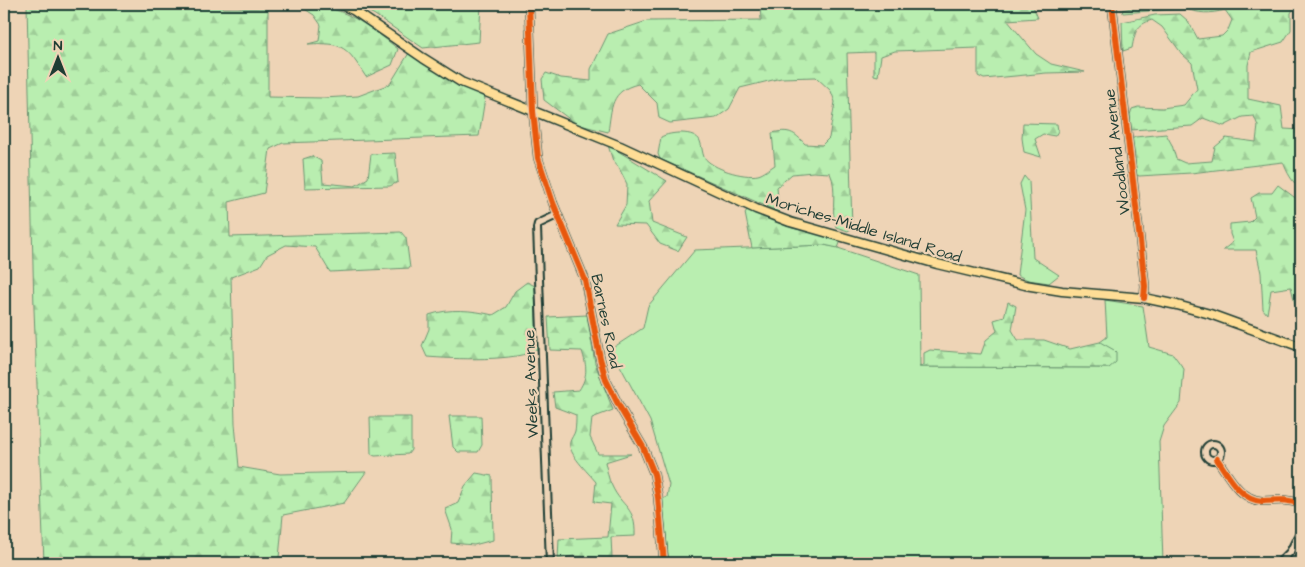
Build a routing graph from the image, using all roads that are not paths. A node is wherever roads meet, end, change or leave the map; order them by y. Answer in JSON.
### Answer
{"nodes":[{"id":1,"x":339,"y":4,"type":"edge"},
{"id":2,"x":529,"y":4,"type":"edge"},
{"id":3,"x":1112,"y":4,"type":"edge"},
{"id":4,"x":533,"y":112,"type":"junction"},
{"id":5,"x":557,"y":215,"type":"junction"},
{"id":6,"x":1144,"y":298,"type":"junction"},
{"id":7,"x":1301,"y":347,"type":"edge"},
{"id":8,"x":1217,"y":459,"type":"dead end"},
{"id":9,"x":1301,"y":504,"type":"edge"},
{"id":10,"x":1301,"y":530,"type":"edge"},
{"id":11,"x":550,"y":563,"type":"edge"},
{"id":12,"x":664,"y":563,"type":"edge"},
{"id":13,"x":1279,"y":563,"type":"edge"}],
"edges":[{"from":1,"to":4,"type":"main road","name":"Moriches-Middle Island Road"},
{"from":2,"to":4,"type":"street"},
{"from":3,"to":6,"type":"street","name":"Woodland Avenue"},
{"from":4,"to":5,"type":"street","name":"Barnes Road"},
{"from":4,"to":6,"type":"main road","name":"Moriches-Middle Island Road"},
{"from":5,"to":11,"type":"street","name":"Weeks Avenue"},
{"from":5,"to":12,"type":"street","name":"Barnes Road"},
{"from":6,"to":7,"type":"main road","name":"Moriches-Middle Island Road"},
{"from":8,"to":9,"type":"street"},
{"from":10,"to":13,"type":"street"}]}
